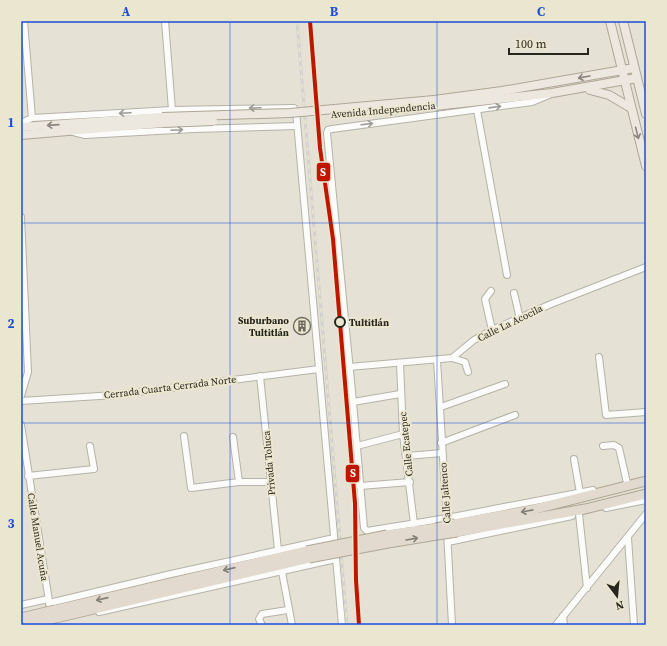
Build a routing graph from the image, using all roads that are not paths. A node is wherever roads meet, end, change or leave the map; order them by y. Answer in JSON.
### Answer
{"nodes":[{"id":1,"x":24,"y":21,"type":"edge"},
{"id":2,"x":164,"y":21,"type":"edge"},
{"id":3,"x":610,"y":21,"type":"edge"},
{"id":4,"x":623,"y":21,"type":"edge"},
{"id":5,"x":634,"y":68,"type":"junction"},
{"id":6,"x":622,"y":70,"type":"junction"},
{"id":7,"x":637,"y":78,"type":"junction"},
{"id":8,"x":625,"y":81,"type":"junction"},
{"id":9,"x":583,"y":89,"type":"junction"},
{"id":10,"x":552,"y":93,"type":"junction"},
{"id":11,"x":434,"y":103,"type":"junction"},
{"id":12,"x":631,"y":108,"type":"junction"},
{"id":13,"x":172,"y":110,"type":"junction"},
{"id":14,"x":477,"y":110,"type":"junction"},
{"id":15,"x":646,"y":114,"type":"edge"},
{"id":16,"x":32,"y":118,"type":"junction"},
{"id":17,"x":163,"y":120,"type":"junction"},
{"id":18,"x":21,"y":122,"type":"edge"},
{"id":19,"x":297,"y":126,"type":"junction"},
{"id":20,"x":21,"y":127,"type":"edge"},
{"id":21,"x":69,"y":130,"type":"junction"},
{"id":22,"x":21,"y":134,"type":"edge"},
{"id":23,"x":646,"y":166,"type":"edge"},
{"id":24,"x":21,"y":217,"type":"edge"},
{"id":25,"x":646,"y":267,"type":"edge"},
{"id":26,"x":507,"y":275,"type":"dead end"},
{"id":27,"x":491,"y":291,"type":"dead end"},
{"id":28,"x":514,"y":293,"type":"dead end"},
{"id":29,"x":520,"y":318,"type":"junction"},
{"id":30,"x":492,"y":330,"type":"junction"},
{"id":31,"x":599,"y":357,"type":"dead end"},
{"id":32,"x":452,"y":358,"type":"junction"},
{"id":33,"x":437,"y":360,"type":"junction"},
{"id":34,"x":400,"y":363,"type":"junction"},
{"id":35,"x":349,"y":367,"type":"junction"},
{"id":36,"x":319,"y":369,"type":"junction"},
{"id":37,"x":468,"y":372,"type":"dead end"},
{"id":38,"x":260,"y":376,"type":"junction"},
{"id":39,"x":504,"y":384,"type":"dead end"},
{"id":40,"x":400,"y":394,"type":"junction"},
{"id":41,"x":21,"y":396,"type":"edge"},
{"id":42,"x":21,"y":401,"type":"edge"},
{"id":43,"x":353,"y":402,"type":"junction"},
{"id":44,"x":441,"y":407,"type":"junction"},
{"id":45,"x":646,"y":412,"type":"edge"},
{"id":46,"x":515,"y":415,"type":"dead end"},
{"id":47,"x":21,"y":425,"type":"edge"},
{"id":48,"x":403,"y":434,"type":"junction"},
{"id":49,"x":184,"y":436,"type":"dead end"},
{"id":50,"x":233,"y":437,"type":"dead end"},
{"id":51,"x":441,"y":443,"type":"junction"},
{"id":52,"x":90,"y":446,"type":"dead end"},
{"id":53,"x":357,"y":446,"type":"junction"},
{"id":54,"x":603,"y":446,"type":"dead end"},
{"id":55,"x":442,"y":454,"type":"junction"},
{"id":56,"x":407,"y":456,"type":"junction"},
{"id":57,"x":574,"y":459,"type":"dead end"},
{"id":58,"x":28,"y":476,"type":"junction"},
{"id":59,"x":646,"y":478,"type":"edge"},
{"id":60,"x":646,"y":481,"type":"edge"},
{"id":61,"x":239,"y":482,"type":"junction"},
{"id":62,"x":271,"y":482,"type":"junction"},
{"id":63,"x":410,"y":482,"type":"junction"},
{"id":64,"x":627,"y":483,"type":"junction"},
{"id":65,"x":360,"y":486,"type":"junction"},
{"id":66,"x":580,"y":493,"type":"junction"},
{"id":67,"x":646,"y":494,"type":"edge"},
{"id":68,"x":646,"y":500,"type":"edge"},
{"id":69,"x":579,"y":514,"type":"junction"},
{"id":70,"x":646,"y":514,"type":"edge"},
{"id":71,"x":446,"y":518,"type":"junction"},
{"id":72,"x":414,"y":524,"type":"junction"},
{"id":73,"x":456,"y":528,"type":"junction"},
{"id":74,"x":334,"y":538,"type":"junction"},
{"id":75,"x":628,"y":538,"type":"junction"},
{"id":76,"x":448,"y":542,"type":"junction"},
{"id":77,"x":278,"y":550,"type":"junction"},
{"id":78,"x":336,"y":559,"type":"junction"},
{"id":79,"x":282,"y":572,"type":"junction"},
{"id":80,"x":587,"y":588,"type":"junction"},
{"id":81,"x":21,"y":605,"type":"edge"},
{"id":82,"x":288,"y":610,"type":"junction"},
{"id":83,"x":51,"y":614,"type":"edge"},
{"id":84,"x":563,"y":616,"type":"junction"},
{"id":85,"x":21,"y":618,"type":"edge"},
{"id":86,"x":27,"y":625,"type":"edge"},
{"id":87,"x":262,"y":625,"type":"edge"},
{"id":88,"x":291,"y":625,"type":"edge"},
{"id":89,"x":342,"y":625,"type":"edge"},
{"id":90,"x":452,"y":625,"type":"edge"},
{"id":91,"x":556,"y":625,"type":"edge"},
{"id":92,"x":564,"y":625,"type":"edge"},
{"id":93,"x":634,"y":625,"type":"edge"}],
"edges":[{"from":1,"to":16,"type":"street"},
{"from":2,"to":13,"type":"street"},
{"from":3,"to":6,"type":"main road"},
{"from":4,"to":5,"type":"main road"},
{"from":5,"to":6,"type":"main road","name":"Avenida Independencia"},
{"from":5,"to":7,"type":"main road"},
{"from":6,"to":8,"type":"main road"},
{"from":6,"to":11,"type":"main road","name":"Avenida Independencia","one_way":true},
{"from":7,"to":8,"type":"main road","name":"Avenida Independencia"},
{"from":7,"to":15,"type":"main road"},
{"from":8,"to":9,"type":"main road","name":"Avenida Independencia"},
{"from":8,"to":12,"type":"main road"},
{"from":9,"to":10,"type":"main road","name":"Avenida Independencia"},
{"from":9,"to":12,"type":"main road"},
{"from":10,"to":11,"type":"main road","name":"Avenida Independencia"},
{"from":14,"to":10,"type":"street","one_way":true},
{"from":11,"to":17,"type":"main road","name":"Avenida Independencia","bridge":true},
{"from":12,"to":23,"type":"main road","one_way":true},
{"from":13,"to":16,"type":"street","one_way":true},
{"from":19,"to":13,"type":"street","one_way":true},
{"from":14,"to":26,"type":"street"},
{"from":35,"to":14,"type":"street","one_way":true},
{"from":16,"to":18,"type":"street"},
{"from":17,"to":20,"type":"main road","name":"Avenida Independencia","one_way":true},
{"from":17,"to":21,"type":"main road","name":"Avenida Independencia"},
{"from":21,"to":19,"type":"street","one_way":true},
{"from":19,"to":36,"type":"street"},
{"from":21,"to":22,"type":"main road","name":"Avenida Independencia"},
{"from":24,"to":41,"type":"street"},
{"from":25,"to":29,"type":"street","name":"Calle La Acocila"},
{"from":27,"to":30,"type":"street"},
{"from":28,"to":29,"type":"street"},
{"from":29,"to":30,"type":"street","name":"Calle La Acocila"},
{"from":30,"to":32,"type":"street","name":"Calle La Acocila"},
{"from":31,"to":45,"type":"street"},
{"from":32,"to":33,"type":"street"},
{"from":32,"to":37,"type":"street"},
{"from":33,"to":34,"type":"street"},
{"from":33,"to":44,"type":"street","name":"Calle Jaltenco"},
{"from":34,"to":35,"type":"street"},
{"from":34,"to":40,"type":"street","name":"Calle Ecatepec"},
{"from":35,"to":43,"type":"street"},
{"from":36,"to":38,"type":"street","name":"Cerrada Cuarta Cerrada Norte"},
{"from":36,"to":74,"type":"street"},
{"from":38,"to":42,"type":"street","name":"Cerrada Cuarta Cerrada Norte"},
{"from":38,"to":62,"type":"street","name":"Privada Toluca"},
{"from":39,"to":44,"type":"street"},
{"from":40,"to":43,"type":"street"},
{"from":40,"to":48,"type":"street","name":"Calle Ecatepec"},
{"from":43,"to":53,"type":"street"},
{"from":44,"to":51,"type":"street","name":"Calle Jaltenco"},
{"from":46,"to":51,"type":"street"},
{"from":47,"to":58,"type":"street","name":"Calle Manuel Acuña"},
{"from":48,"to":53,"type":"street"},
{"from":48,"to":56,"type":"street","name":"Calle Ecatepec"},
{"from":49,"to":61,"type":"street"},
{"from":50,"to":61,"type":"street"},
{"from":51,"to":55,"type":"street","name":"Calle Jaltenco"},
{"from":52,"to":58,"type":"street"},
{"from":53,"to":65,"type":"street"},
{"from":54,"to":64,"type":"street"},
{"from":55,"to":56,"type":"street"},
{"from":55,"to":71,"type":"street","name":"Calle Jaltenco"},
{"from":56,"to":63,"type":"street","name":"Calle Ecatepec"},
{"from":57,"to":66,"type":"street"},
{"from":58,"to":83,"type":"street","name":"Calle Manuel Acuña"},
{"from":59,"to":64,"type":"street"},
{"from":60,"to":73,"type":"highway","one_way":true},
{"from":61,"to":62,"type":"street"},
{"from":62,"to":77,"type":"street","name":"Privada Toluca"},
{"from":63,"to":65,"type":"street"},
{"from":63,"to":72,"type":"street","name":"Calle Ecatepec"},
{"from":64,"to":66,"type":"street"},
{"from":65,"to":72,"type":"street"},
{"from":66,"to":71,"type":"street"},
{"from":67,"to":73,"type":"highway"},
{"from":68,"to":69,"type":"street"},
{"from":69,"to":76,"type":"street"},
{"from":69,"to":80,"type":"street"},
{"from":70,"to":75,"type":"street"},
{"from":71,"to":72,"type":"street"},
{"from":71,"to":76,"type":"street","name":"Calle Jaltenco"},
{"from":73,"to":83,"type":"highway","bridge":true},
{"from":74,"to":77,"type":"street"},
{"from":74,"to":78,"type":"street"},
{"from":75,"to":80,"type":"street"},
{"from":75,"to":93,"type":"street"},
{"from":76,"to":90,"type":"street","name":"Calle Jaltenco"},
{"from":77,"to":83,"type":"street"},
{"from":78,"to":79,"type":"street"},
{"from":78,"to":89,"type":"street"},
{"from":79,"to":82,"type":"street"},
{"from":79,"to":83,"type":"street"},
{"from":80,"to":84,"type":"street"},
{"from":81,"to":83,"type":"street"},
{"from":82,"to":87,"type":"street"},
{"from":82,"to":88,"type":"street"},
{"from":83,"to":85,"type":"highway"},
{"from":83,"to":86,"type":"highway"},
{"from":84,"to":91,"type":"street"},
{"from":84,"to":92,"type":"street"}]}
